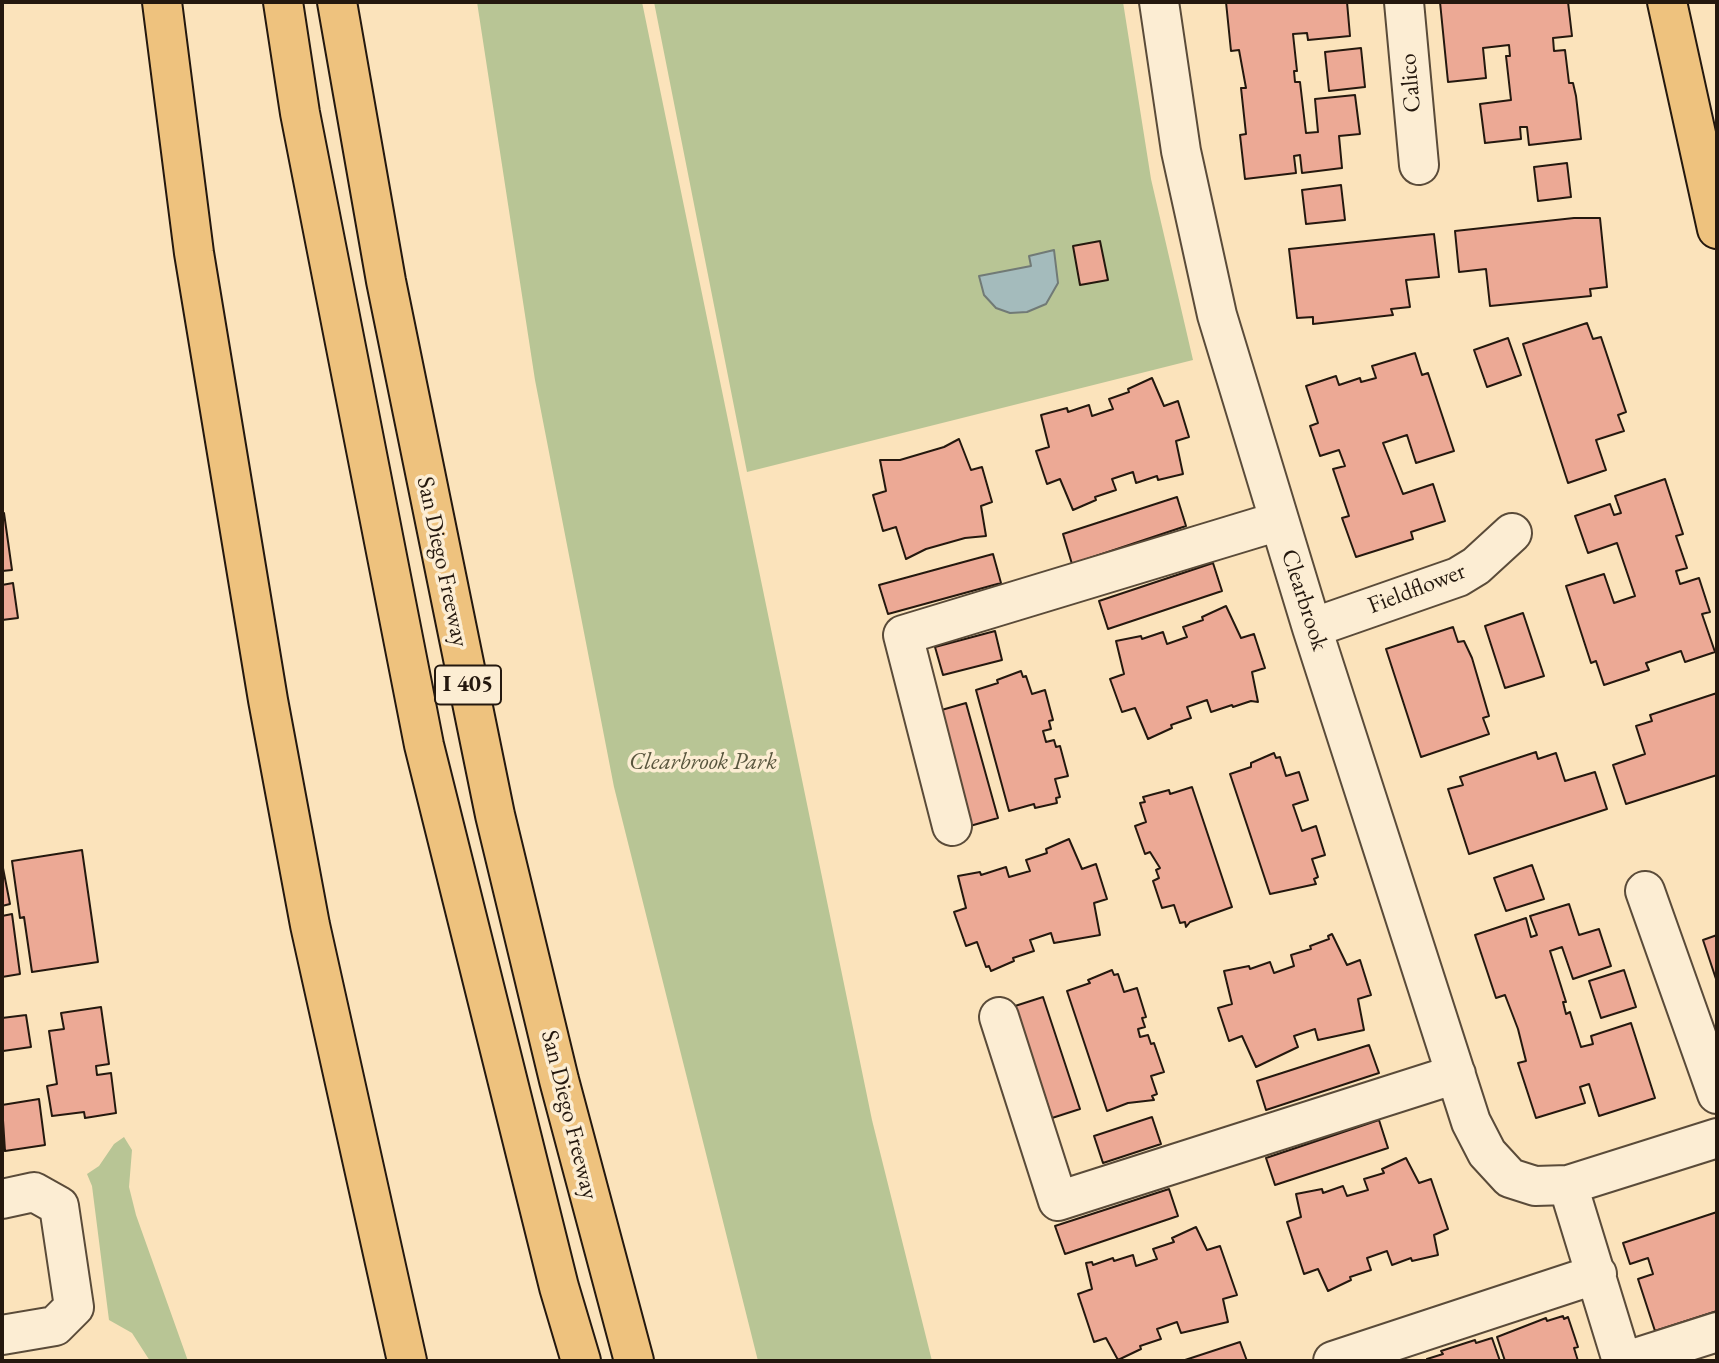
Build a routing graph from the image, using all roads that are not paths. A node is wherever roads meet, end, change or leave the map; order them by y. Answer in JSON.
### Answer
{"nodes":[{"id":1,"x":162,"y":2,"type":"edge"},
{"id":2,"x":283,"y":2,"type":"edge"},
{"id":3,"x":337,"y":2,"type":"edge"},
{"id":4,"x":1158,"y":2,"type":"edge"},
{"id":5,"x":1404,"y":2,"type":"edge"},
{"id":6,"x":1667,"y":2,"type":"edge"},
{"id":7,"x":1419,"y":164,"type":"dead end"},
{"id":8,"x":1717,"y":229,"type":"edge"},
{"id":9,"x":1279,"y":521,"type":"junction"},
{"id":10,"x":1512,"y":533,"type":"dead end"},
{"id":11,"x":1312,"y":628,"type":"junction"},
{"id":12,"x":952,"y":826,"type":"dead end"},
{"id":13,"x":1645,"y":891,"type":"dead end"},
{"id":14,"x":999,"y":1017,"type":"dead end"},
{"id":15,"x":1456,"y":1074,"type":"junction"},
{"id":16,"x":1717,"y":1094,"type":"edge"},
{"id":17,"x":1717,"y":1138,"type":"edge"},
{"id":18,"x":1568,"y":1185,"type":"junction"},
{"id":19,"x":2,"y":1199,"type":"edge"},
{"id":20,"x":1597,"y":1274,"type":"junction"},
{"id":21,"x":1717,"y":1332,"type":"edge"},
{"id":22,"x":2,"y":1335,"type":"edge"},
{"id":23,"x":407,"y":1361,"type":"edge"},
{"id":24,"x":581,"y":1361,"type":"edge"},
{"id":25,"x":634,"y":1361,"type":"edge"},
{"id":26,"x":1334,"y":1361,"type":"edge"},
{"id":27,"x":1624,"y":1361,"type":"edge"}],
"edges":[{"from":1,"to":23,"type":"main road"},
{"from":2,"to":24,"type":"main road"},
{"from":3,"to":25,"type":"main road","name":"San Diego Freeway","number":"I 405"},
{"from":4,"to":9,"type":"street","name":"Clearbrook"},
{"from":5,"to":7,"type":"street","name":"Calico"},
{"from":6,"to":8,"type":"main road"},
{"from":9,"to":11,"type":"street","name":"Clearbrook"},
{"from":9,"to":12,"type":"street"},
{"from":10,"to":11,"type":"street","name":"Fieldflower"},
{"from":11,"to":15,"type":"street","name":"Clearbrook"},
{"from":13,"to":16,"type":"street"},
{"from":14,"to":15,"type":"street"},
{"from":15,"to":18,"type":"street","name":"Clearbrook"},
{"from":17,"to":18,"type":"street"},
{"from":18,"to":20,"type":"street"},
{"from":19,"to":22,"type":"street"},
{"from":20,"to":26,"type":"street"},
{"from":20,"to":27,"type":"street"},
{"from":21,"to":27,"type":"street"}]}
